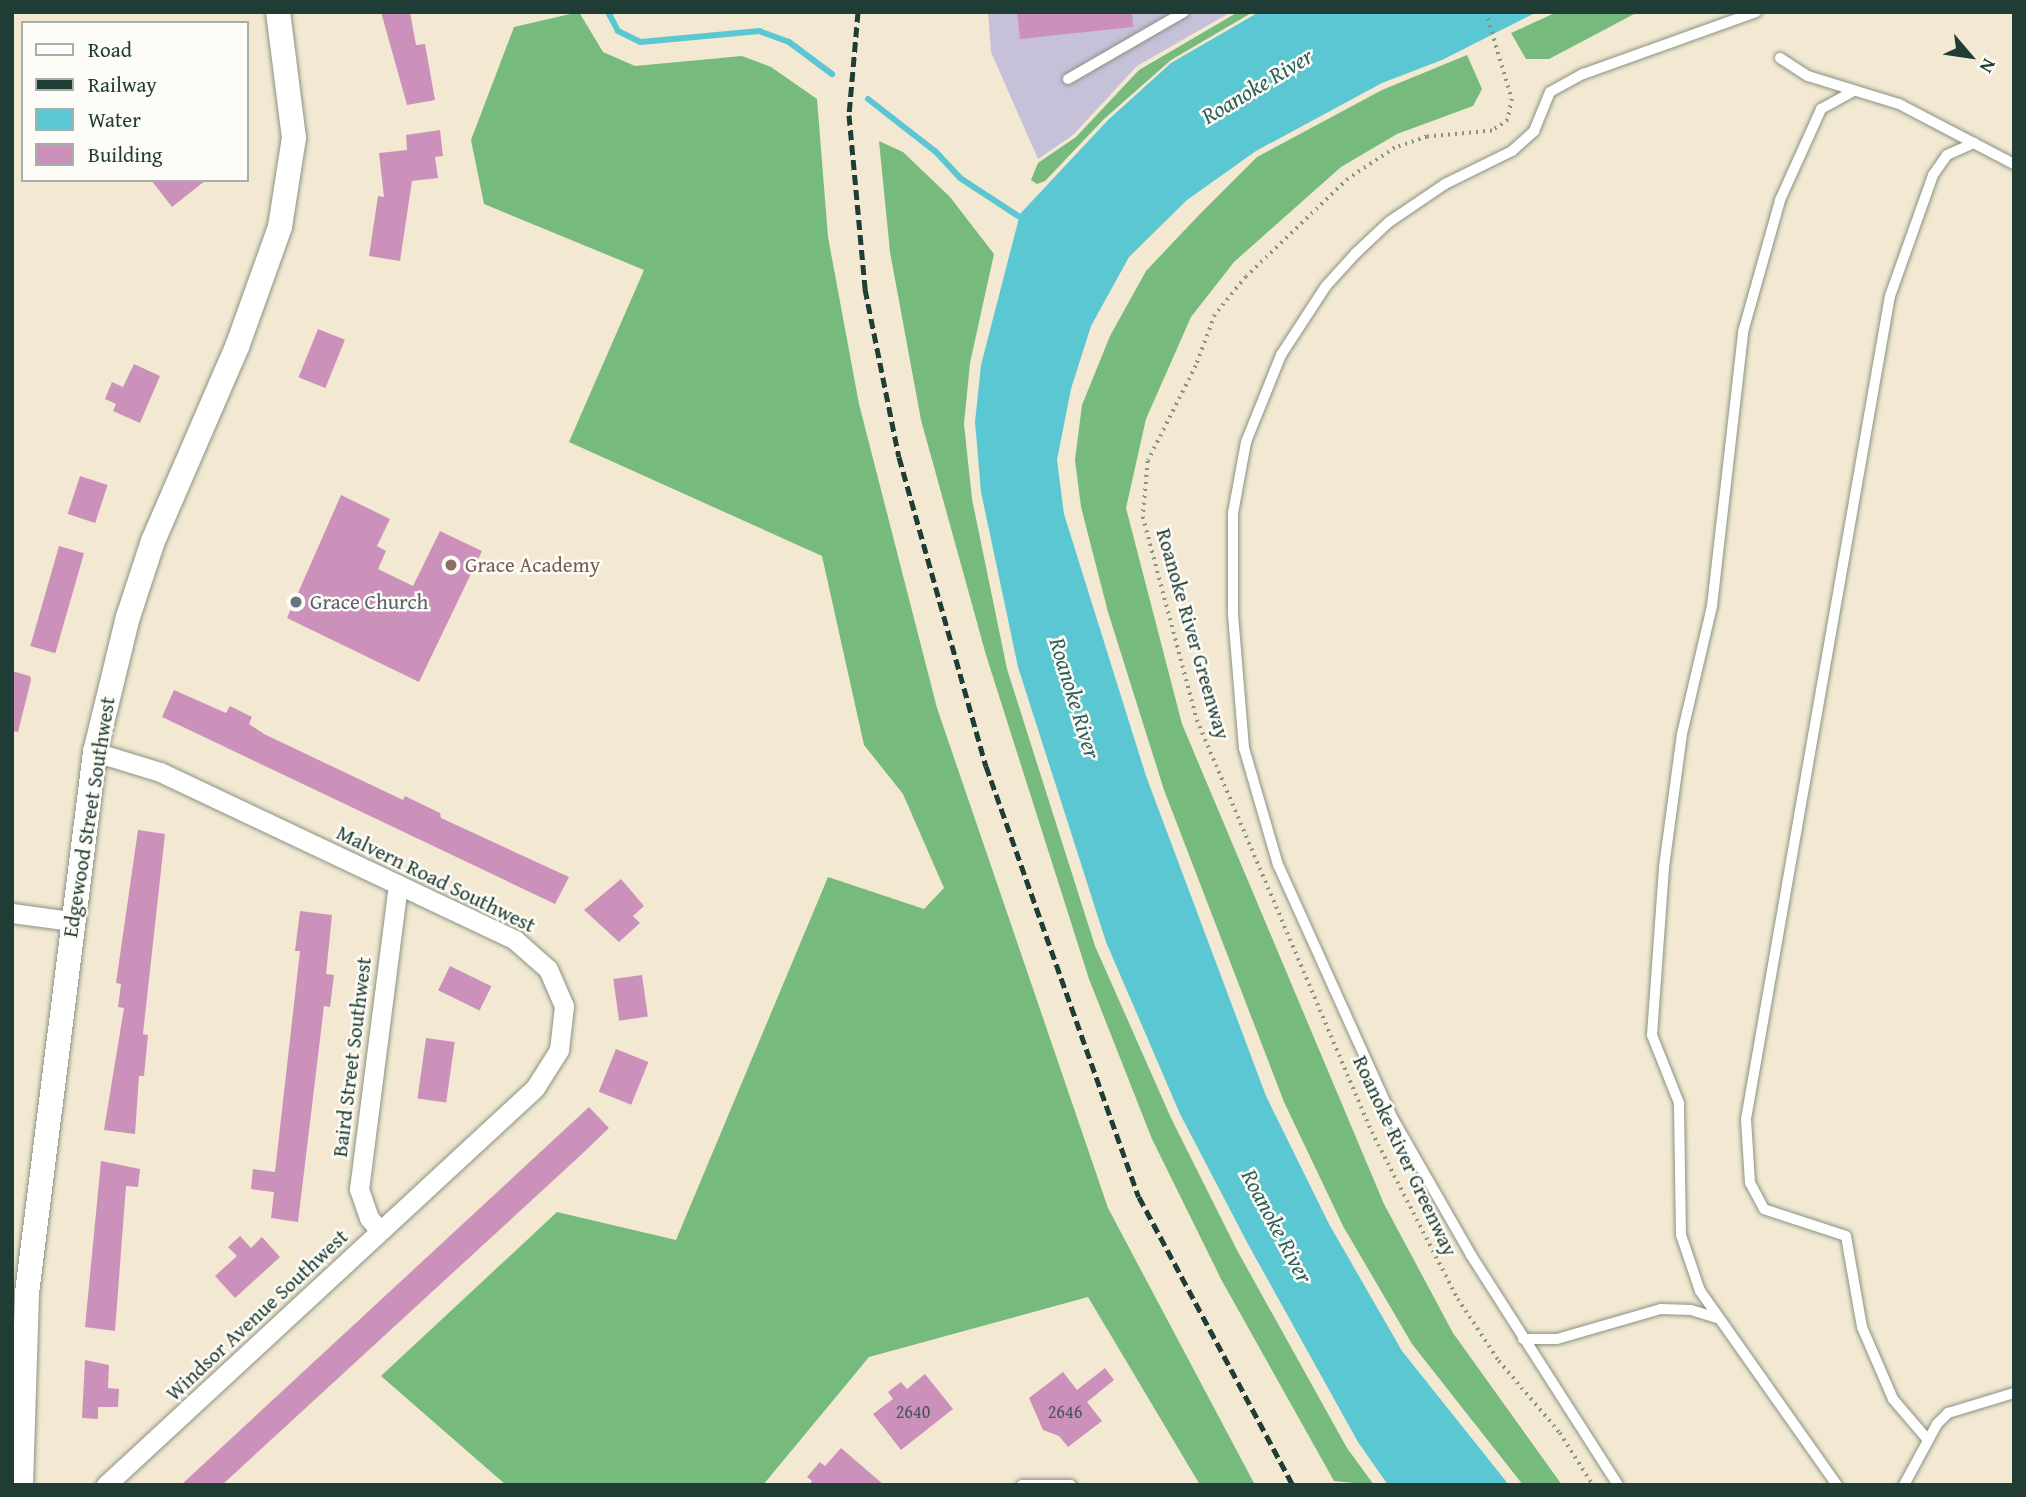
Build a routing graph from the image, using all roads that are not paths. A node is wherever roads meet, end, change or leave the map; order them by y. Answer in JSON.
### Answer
{"nodes":[{"id":1,"x":278,"y":12,"type":"edge"},
{"id":2,"x":1184,"y":12,"type":"edge"},
{"id":3,"x":1756,"y":12,"type":"edge"},
{"id":4,"x":1780,"y":58,"type":"dead end"},
{"id":5,"x":1068,"y":79,"type":"dead end"},
{"id":6,"x":1853,"y":91,"type":"junction"},
{"id":7,"x":1973,"y":143,"type":"junction"},
{"id":8,"x":2014,"y":164,"type":"edge"},
{"id":9,"x":95,"y":752,"type":"junction"},
{"id":10,"x":398,"y":884,"type":"junction"},
{"id":11,"x":12,"y":913,"type":"edge"},
{"id":12,"x":71,"y":921,"type":"junction"},
{"id":13,"x":437,"y":1177,"type":"joint"},
{"id":14,"x":380,"y":1231,"type":"junction"},
{"id":15,"x":1717,"y":1319,"type":"junction"},
{"id":16,"x":1523,"y":1339,"type":"junction"},
{"id":17,"x":2014,"y":1393,"type":"edge"},
{"id":18,"x":1928,"y":1440,"type":"junction"},
{"id":19,"x":21,"y":1485,"type":"edge"},
{"id":20,"x":107,"y":1485,"type":"edge"},
{"id":21,"x":1022,"y":1485,"type":"edge"},
{"id":22,"x":1071,"y":1485,"type":"edge"},
{"id":23,"x":1618,"y":1485,"type":"edge"},
{"id":24,"x":1837,"y":1485,"type":"edge"},
{"id":25,"x":1904,"y":1485,"type":"edge"}],
"edges":[{"from":1,"to":9,"type":"street","name":"Edgewood Street Southwest"},
{"from":2,"to":5,"type":"lane"},
{"from":3,"to":16,"type":"lane"},
{"from":4,"to":6,"type":"lane"},
{"from":6,"to":7,"type":"lane"},
{"from":6,"to":15,"type":"lane"},
{"from":7,"to":8,"type":"lane"},
{"from":7,"to":18,"type":"lane"},
{"from":9,"to":10,"type":"street","name":"Malvern Road Southwest"},
{"from":9,"to":12,"type":"street","name":"Edgewood Street Southwest"},
{"from":10,"to":13,"type":"street","name":"Malvern Road Southwest"},
{"from":10,"to":14,"type":"street","name":"Baird Street Southwest"},
{"from":11,"to":12,"type":"street"},
{"from":12,"to":19,"type":"street","name":"Edgewood Street Southwest"},
{"from":13,"to":14,"type":"street","name":"Windsor Avenue Southwest"},
{"from":14,"to":20,"type":"street","name":"Windsor Avenue Southwest"},
{"from":15,"to":16,"type":"lane"},
{"from":15,"to":24,"type":"lane"},
{"from":16,"to":23,"type":"lane"},
{"from":17,"to":18,"type":"lane"},
{"from":18,"to":25,"type":"lane"},
{"from":21,"to":22,"type":"lane"}]}
